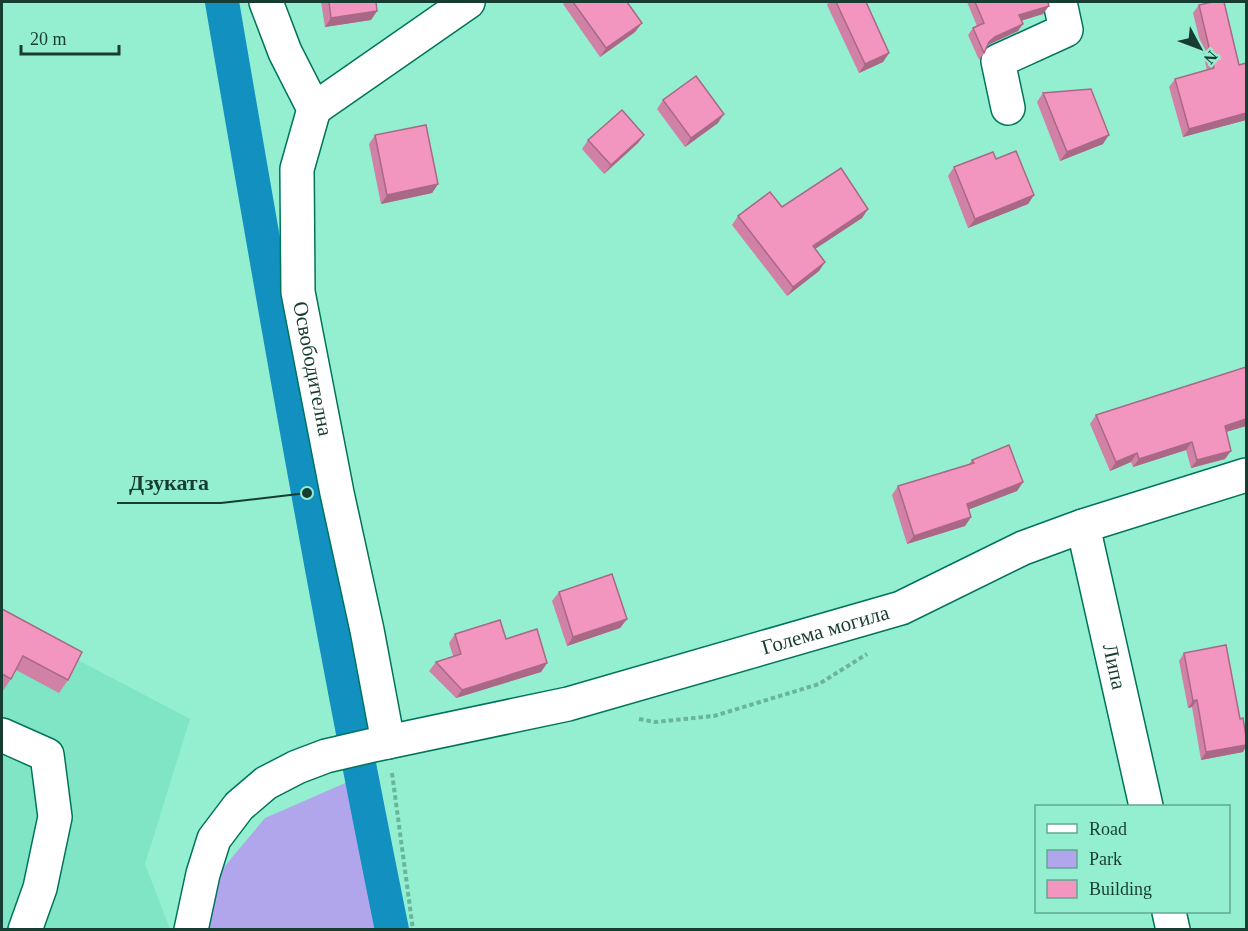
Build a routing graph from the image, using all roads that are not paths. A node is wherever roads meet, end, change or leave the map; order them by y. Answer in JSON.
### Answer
{"nodes":[{"id":1,"x":266,"y":2,"type":"edge"},
{"id":2,"x":468,"y":2,"type":"edge"},
{"id":3,"x":1060,"y":2,"type":"edge"},
{"id":4,"x":1008,"y":108,"type":"dead end"},
{"id":5,"x":314,"y":109,"type":"junction"},
{"id":6,"x":1246,"y":475,"type":"edge"},
{"id":7,"x":1083,"y":525,"type":"junction"},
{"id":8,"x":2,"y":735,"type":"edge"},
{"id":9,"x":379,"y":744,"type":"junction"},
{"id":10,"x":1146,"y":805,"type":"edge"},
{"id":11,"x":1169,"y":913,"type":"edge"},
{"id":12,"x":25,"y":930,"type":"edge"},
{"id":13,"x":191,"y":930,"type":"edge"},
{"id":14,"x":1173,"y":930,"type":"edge"}],
"edges":[{"from":1,"to":5,"type":"street"},
{"from":2,"to":5,"type":"street"},
{"from":3,"to":4,"type":"street"},
{"from":5,"to":9,"type":"street","name":"Освободителна"},
{"from":6,"to":7,"type":"street","name":"Голема могила"},
{"from":7,"to":9,"type":"street","name":"Голема могила"},
{"from":7,"to":10,"type":"street","name":"Липа"},
{"from":8,"to":12,"type":"street"},
{"from":9,"to":13,"type":"street","name":"Голема могила"},
{"from":11,"to":14,"type":"street"}]}
